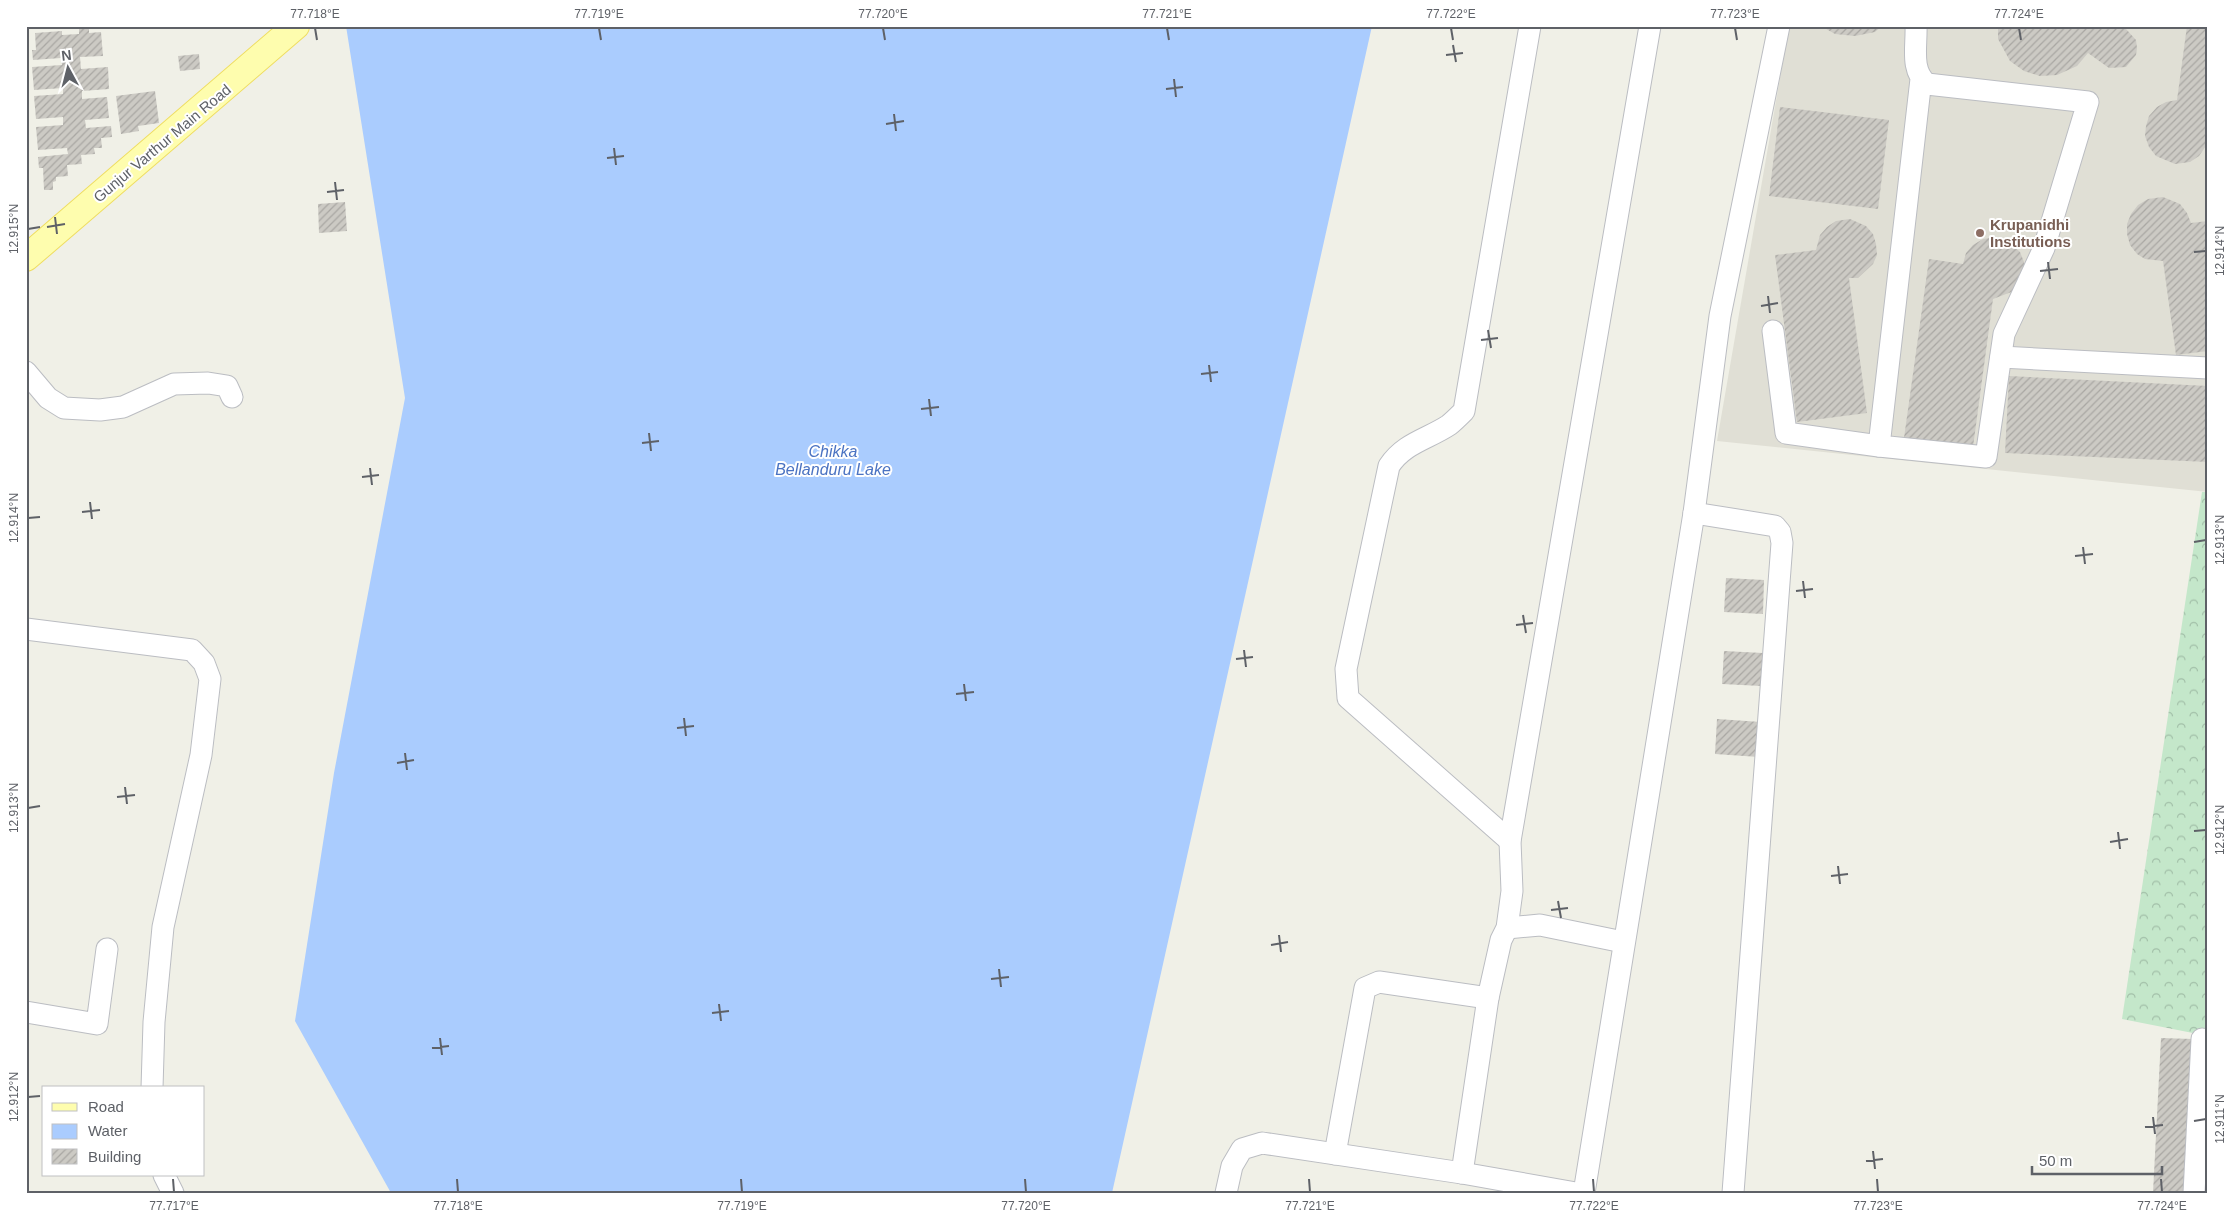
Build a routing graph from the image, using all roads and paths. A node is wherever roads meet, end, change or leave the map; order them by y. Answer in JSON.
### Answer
{"nodes":[{"id":1,"x":1530,"y":26,"type":"edge"},
{"id":2,"x":1650,"y":26,"type":"edge"},
{"id":3,"x":1779,"y":26,"type":"edge"},
{"id":4,"x":1916,"y":26,"type":"edge"},
{"id":5,"x":286,"y":32,"type":"edge"},
{"id":6,"x":1921,"y":79,"type":"junction"},
{"id":7,"x":26,"y":258,"type":"edge"},
{"id":8,"x":1773,"y":331,"type":"dead end"},
{"id":9,"x":2001,"y":358,"type":"junction"},
{"id":10,"x":2208,"y":368,"type":"edge"},
{"id":11,"x":26,"y":372,"type":"edge"},
{"id":12,"x":232,"y":397,"type":"dead end"},
{"id":13,"x":1879,"y":446,"type":"junction"},
{"id":14,"x":1694,"y":513,"type":"junction"},
{"id":15,"x":26,"y":629,"type":"edge"},
{"id":16,"x":1510,"y":842,"type":"junction"},
{"id":17,"x":1507,"y":928,"type":"junction"},
{"id":18,"x":1623,"y":942,"type":"junction"},
{"id":19,"x":107,"y":949,"type":"dead end"},
{"id":20,"x":1488,"y":998,"type":"junction"},
{"id":21,"x":26,"y":1012,"type":"edge"},
{"id":22,"x":2208,"y":1040,"type":"edge"},
{"id":23,"x":152,"y":1086,"type":"edge"},
{"id":24,"x":1335,"y":1154,"type":"junction"},
{"id":25,"x":1462,"y":1173,"type":"junction"},
{"id":26,"x":164,"y":1176,"type":"edge"},
{"id":27,"x":173,"y":1193,"type":"edge"},
{"id":28,"x":1226,"y":1193,"type":"edge"},
{"id":29,"x":1576,"y":1193,"type":"edge"},
{"id":30,"x":1584,"y":1193,"type":"edge"},
{"id":31,"x":1733,"y":1193,"type":"edge"},
{"id":32,"x":2194,"y":1193,"type":"edge"}],
"edges":[{"from":1,"to":16,"type":"street"},
{"from":2,"to":16,"type":"street"},
{"from":3,"to":14,"type":"street"},
{"from":4,"to":6,"type":"street"},
{"from":5,"to":7,"type":"main road","name":"Gunjur Varthur Main Road"},
{"from":6,"to":9,"type":"street"},
{"from":6,"to":13,"type":"street"},
{"from":8,"to":13,"type":"street"},
{"from":9,"to":10,"type":"street"},
{"from":9,"to":13,"type":"street"},
{"from":11,"to":12,"type":"street"},
{"from":14,"to":18,"type":"street"},
{"from":14,"to":31,"type":"street"},
{"from":15,"to":23,"type":"street"},
{"from":16,"to":17,"type":"street"},
{"from":17,"to":18,"type":"street"},
{"from":17,"to":20,"type":"street"},
{"from":18,"to":30,"type":"street"},
{"from":19,"to":21,"type":"street"},
{"from":20,"to":24,"type":"street"},
{"from":20,"to":25,"type":"street"},
{"from":22,"to":32,"type":"street"},
{"from":24,"to":25,"type":"street"},
{"from":24,"to":28,"type":"street"},
{"from":25,"to":29,"type":"street"},
{"from":26,"to":27,"type":"street"}]}
